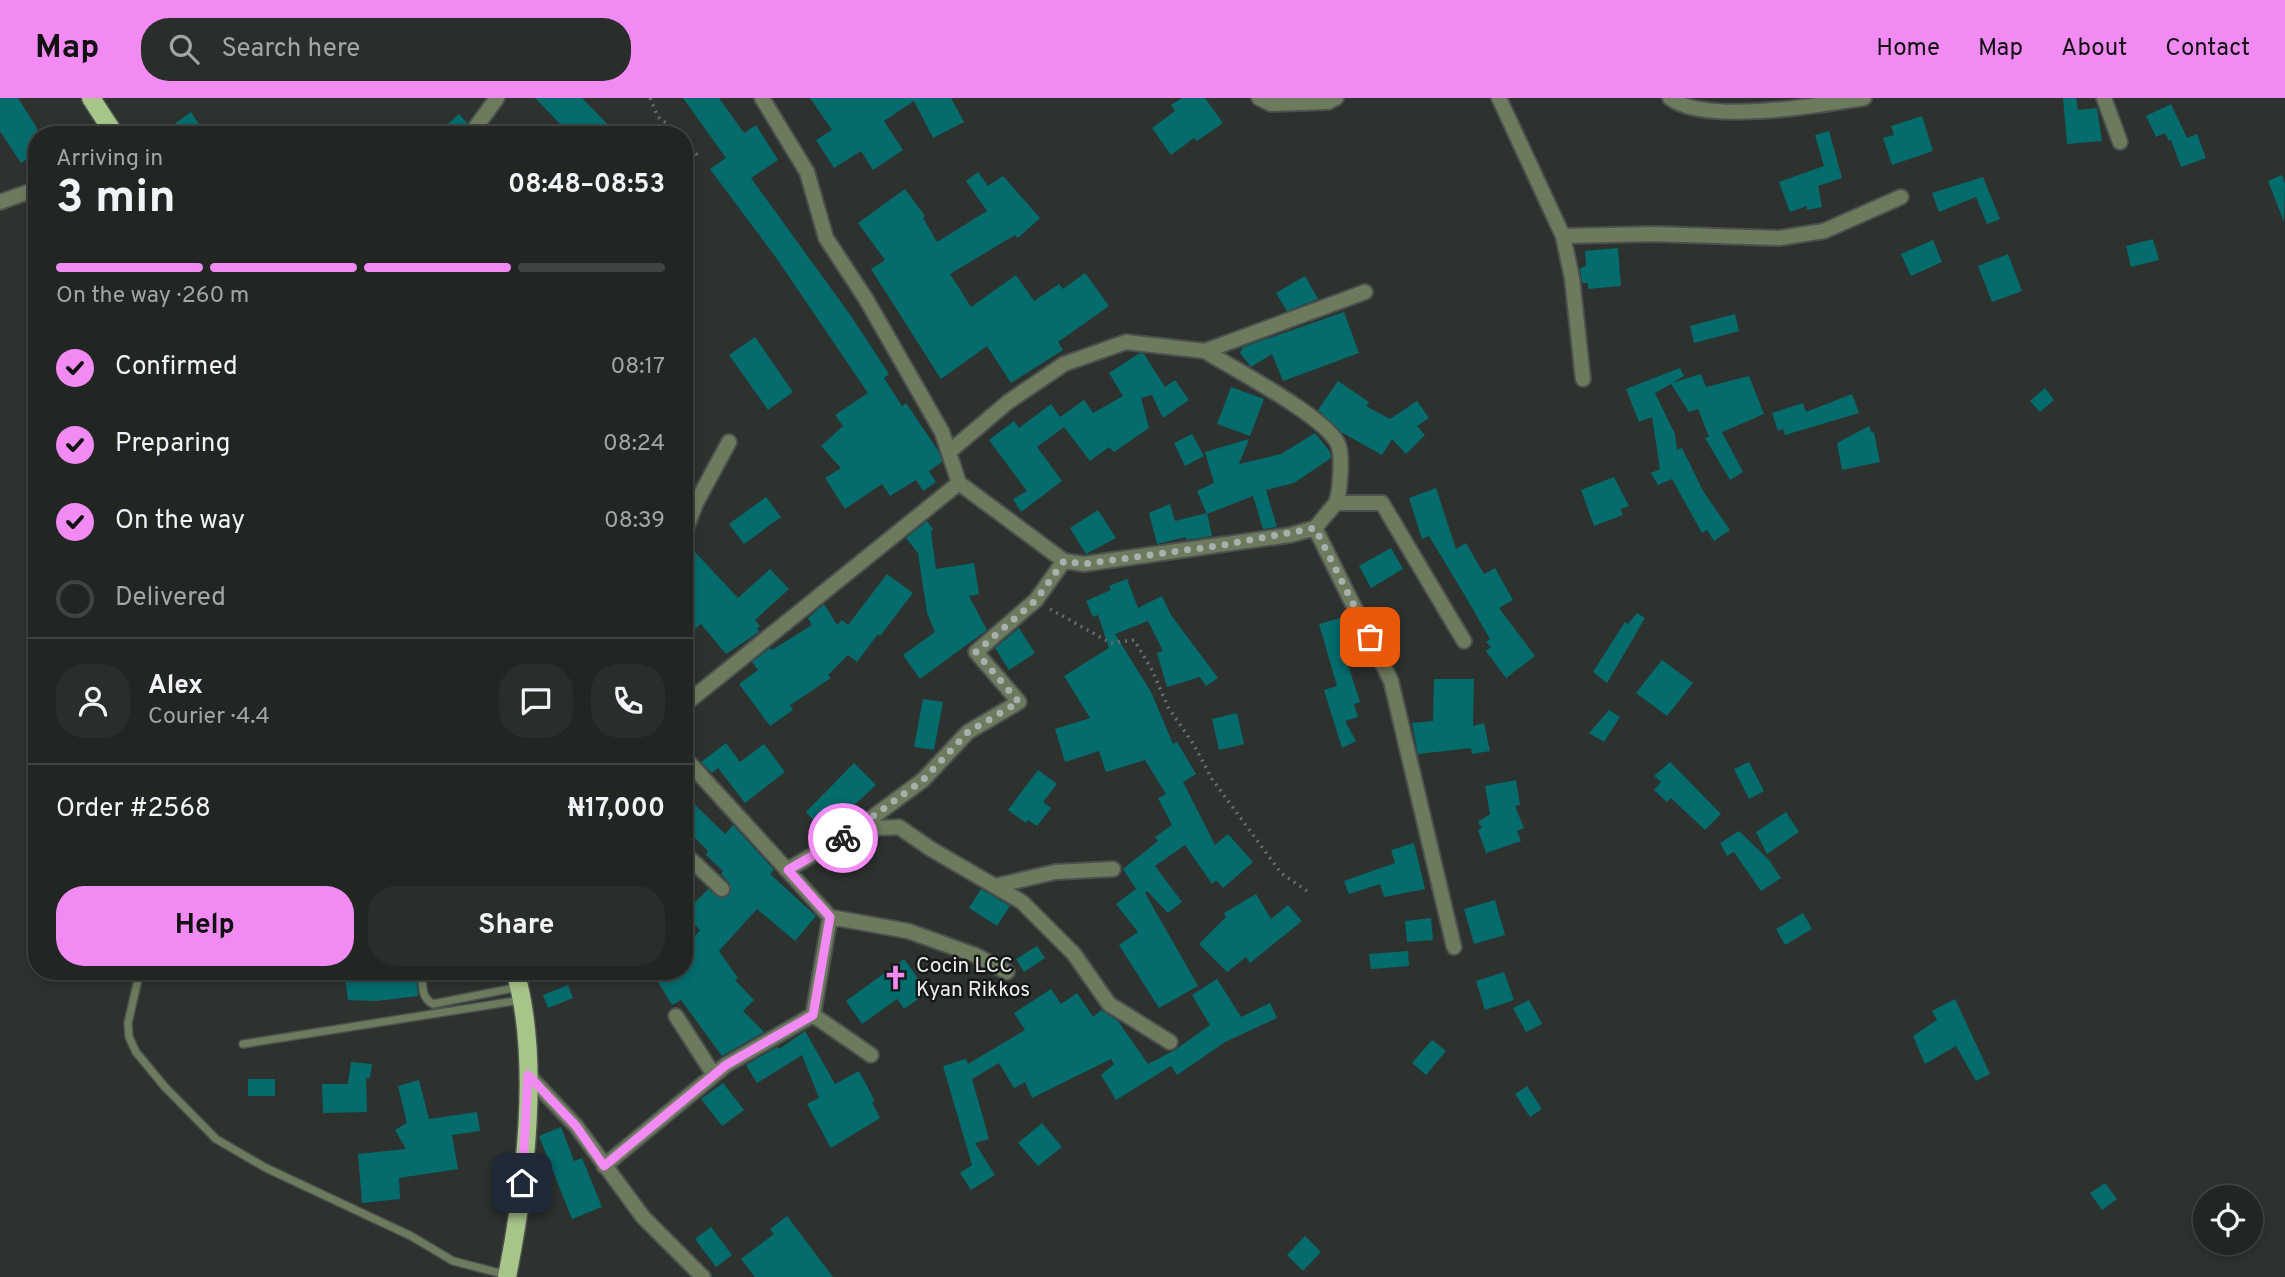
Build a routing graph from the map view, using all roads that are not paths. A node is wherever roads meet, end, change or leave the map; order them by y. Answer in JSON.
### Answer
{"nodes":[{"id":1,"x":91,"y":98,"type":"edge"},
{"id":2,"x":497,"y":98,"type":"edge"},
{"id":3,"x":762,"y":98,"type":"edge"},
{"id":4,"x":1259,"y":98,"type":"edge"},
{"id":5,"x":1336,"y":98,"type":"edge"},
{"id":6,"x":1499,"y":98,"type":"edge"},
{"id":7,"x":1670,"y":98,"type":"edge"},
{"id":8,"x":1864,"y":98,"type":"edge"},
{"id":9,"x":2104,"y":98,"type":"edge"},
{"id":10,"x":109,"y":126,"type":"edge"},
{"id":11,"x":477,"y":126,"type":"edge"},
{"id":12,"x":2120,"y":142,"type":"dead end"},
{"id":13,"x":28,"y":192,"type":"edge"},
{"id":14,"x":1901,"y":197,"type":"dead end"},
{"id":15,"x":0,"y":202,"type":"edge"},
{"id":16,"x":1563,"y":236,"type":"junction"},
{"id":17,"x":1365,"y":292,"type":"dead end"},
{"id":18,"x":1205,"y":351,"type":"junction"},
{"id":19,"x":1583,"y":379,"type":"dead end"},
{"id":20,"x":729,"y":442,"type":"dead end"},
{"id":21,"x":949,"y":452,"type":"junction"},
{"id":22,"x":959,"y":483,"type":"junction"},
{"id":23,"x":1336,"y":503,"type":"junction"},
{"id":24,"x":693,"y":511,"type":"edge"},
{"id":25,"x":1315,"y":528,"type":"junction"},
{"id":26,"x":1064,"y":561,"type":"junction"},
{"id":27,"x":1464,"y":641,"type":"dead end"},
{"id":28,"x":693,"y":698,"type":"edge"},
{"id":29,"x":693,"y":767,"type":"edge"},
{"id":30,"x":857,"y":829,"type":"junction"},
{"id":31,"x":693,"y":862,"type":"edge"},
{"id":32,"x":1113,"y":869,"type":"dead end"},
{"id":33,"x":788,"y":870,"type":"junction"},
{"id":34,"x":995,"y":886,"type":"junction"},
{"id":35,"x":722,"y":889,"type":"dead end"},
{"id":36,"x":830,"y":917,"type":"junction"},
{"id":37,"x":1454,"y":947,"type":"dead end"},
{"id":38,"x":1007,"y":972,"type":"dead end"},
{"id":39,"x":138,"y":980,"type":"edge"},
{"id":40,"x":422,"y":980,"type":"edge"},
{"id":41,"x":519,"y":980,"type":"edge"},
{"id":42,"x":813,"y":1015,"type":"junction"},
{"id":43,"x":676,"y":1016,"type":"dead end"},
{"id":44,"x":1170,"y":1042,"type":"dead end"},
{"id":45,"x":243,"y":1044,"type":"dead end"},
{"id":46,"x":872,"y":1055,"type":"dead end"},
{"id":47,"x":528,"y":1075,"type":"junction"},
{"id":48,"x":714,"y":1075,"type":"junction"},
{"id":49,"x":604,"y":1166,"type":"junction"},
{"id":50,"x":508,"y":1276,"type":"edge"},
{"id":51,"x":703,"y":1277,"type":"edge"}],
"edges":[{"from":1,"to":10,"type":"main road"},
{"from":2,"to":11,"type":"street"},
{"from":3,"to":21,"type":"street"},
{"from":4,"to":5,"type":"street"},
{"from":6,"to":16,"type":"street"},
{"from":7,"to":8,"type":"street"},
{"from":9,"to":12,"type":"street"},
{"from":13,"to":15,"type":"street"},
{"from":14,"to":16,"type":"street"},
{"from":16,"to":19,"type":"street"},
{"from":17,"to":18,"type":"street"},
{"from":18,"to":21,"type":"street"},
{"from":18,"to":23,"type":"street"},
{"from":20,"to":24,"type":"street"},
{"from":21,"to":22,"type":"street"},
{"from":22,"to":26,"type":"street"},
{"from":22,"to":28,"type":"street"},
{"from":23,"to":25,"type":"street"},
{"from":23,"to":27,"type":"street"},
{"from":25,"to":26,"type":"street"},
{"from":25,"to":37,"type":"street"},
{"from":26,"to":30,"type":"street"},
{"from":29,"to":33,"type":"street"},
{"from":30,"to":33,"type":"street"},
{"from":30,"to":34,"type":"street"},
{"from":31,"to":35,"type":"street"},
{"from":32,"to":34,"type":"street"},
{"from":33,"to":36,"type":"street"},
{"from":34,"to":44,"type":"street"},
{"from":36,"to":38,"type":"street"},
{"from":36,"to":42,"type":"street"},
{"from":39,"to":50,"type":"lane"},
{"from":40,"to":41,"type":"lane"},
{"from":41,"to":45,"type":"lane"},
{"from":41,"to":47,"type":"main road"},
{"from":42,"to":46,"type":"street"},
{"from":42,"to":48,"type":"street"},
{"from":43,"to":48,"type":"street"},
{"from":47,"to":49,"type":"street"},
{"from":47,"to":50,"type":"main road"},
{"from":48,"to":49,"type":"street"},
{"from":49,"to":51,"type":"street"}]}
